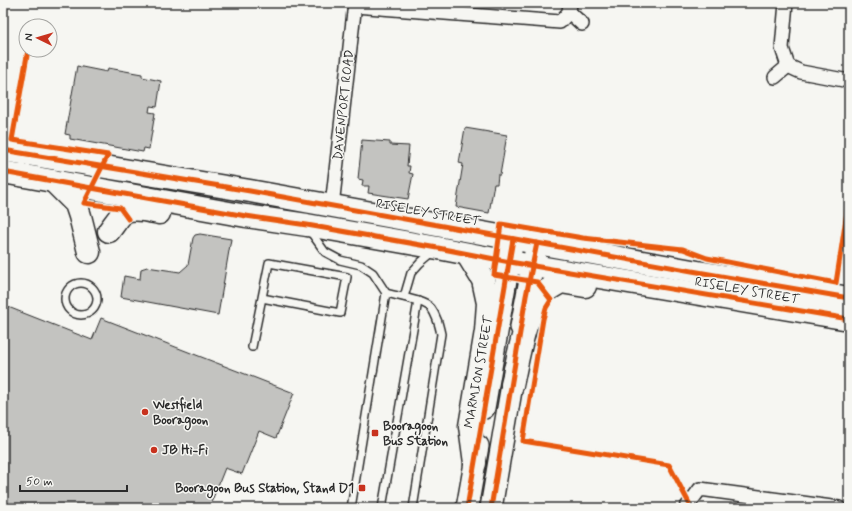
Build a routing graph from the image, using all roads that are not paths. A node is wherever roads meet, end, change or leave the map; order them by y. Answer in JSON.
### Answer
{"nodes":[{"id":1,"x":786,"y":3,"type":"edge"},
{"id":2,"x":355,"y":4,"type":"edge"},
{"id":3,"x":570,"y":8,"type":"edge"},
{"id":4,"x":582,"y":24,"type":"dead end"},
{"id":5,"x":788,"y":66,"type":"junction"},
{"id":6,"x":775,"y":77,"type":"dead end"},
{"id":7,"x":849,"y":80,"type":"edge"},
{"id":8,"x":3,"y":150,"type":"edge"},
{"id":9,"x":3,"y":172,"type":"edge"},
{"id":10,"x":52,"y":182,"type":"junction"},
{"id":11,"x":332,"y":206,"type":"junction"},
{"id":12,"x":194,"y":207,"type":"junction"},
{"id":13,"x":302,"y":213,"type":"junction"},
{"id":14,"x":108,"y":231,"type":"dead end"},
{"id":15,"x":513,"y":239,"type":"junction"},
{"id":16,"x":537,"y":243,"type":"junction"},
{"id":17,"x":438,"y":248,"type":"junction"},
{"id":18,"x":89,"y":252,"type":"dead end"},
{"id":19,"x":467,"y":254,"type":"junction"},
{"id":20,"x":510,"y":262,"type":"junction"},
{"id":21,"x":532,"y":266,"type":"junction"},
{"id":22,"x":681,"y":291,"type":"junction"},
{"id":23,"x":386,"y":293,"type":"junction"},
{"id":24,"x":404,"y":297,"type":"junction"},
{"id":25,"x":262,"y":298,"type":"junction"},
{"id":26,"x":849,"y":298,"type":"edge"},
{"id":27,"x":418,"y":301,"type":"junction"},
{"id":28,"x":94,"y":308,"type":"joint"},
{"id":29,"x":849,"y":319,"type":"edge"},
{"id":30,"x":252,"y":347,"type":"dead end"},
{"id":31,"x":512,"y":385,"type":"junction"},
{"id":32,"x":475,"y":463,"type":"junction"},
{"id":33,"x":351,"y":508,"type":"edge"},
{"id":34,"x":382,"y":508,"type":"edge"},
{"id":35,"x":412,"y":508,"type":"edge"},
{"id":36,"x":467,"y":508,"type":"edge"},
{"id":37,"x":491,"y":508,"type":"edge"},
{"id":38,"x":686,"y":508,"type":"edge"},
{"id":39,"x":839,"y":508,"type":"edge"}],
"edges":[{"from":1,"to":5,"type":"street"},
{"from":2,"to":3,"type":"street"},
{"from":2,"to":11,"type":"street","name":"DAVENPORT ROAD"},
{"from":3,"to":4,"type":"street"},
{"from":5,"to":6,"type":"street"},
{"from":5,"to":7,"type":"street"},
{"from":8,"to":13,"type":"highway","name":"RISELEY STREET"},
{"from":9,"to":10,"type":"highway","name":"RISELEY STREET"},
{"from":10,"to":12,"type":"highway","name":"RISELEY STREET"},
{"from":10,"to":18,"type":"highway"},
{"from":11,"to":13,"type":"highway","name":"RISELEY STREET"},
{"from":11,"to":15,"type":"highway","name":"RISELEY STREET"},
{"from":12,"to":13,"type":"highway","name":"RISELEY STREET"},
{"from":12,"to":14,"type":"highway"},
{"from":13,"to":17,"type":"highway","name":"RISELEY STREET"},
{"from":13,"to":23,"type":"lane"},
{"from":15,"to":16,"type":"highway","name":"RISELEY STREET"},
{"from":15,"to":20,"type":"main road","name":"MARMION STREET"},
{"from":16,"to":21,"type":"main road"},
{"from":16,"to":26,"type":"highway","name":"RISELEY STREET"},
{"from":17,"to":19,"type":"highway","name":"RISELEY STREET"},
{"from":17,"to":24,"type":"lane"},
{"from":19,"to":20,"type":"highway","name":"RISELEY STREET"},
{"from":19,"to":32,"type":"highway"},
{"from":20,"to":21,"type":"highway","name":"RISELEY STREET"},
{"from":20,"to":32,"type":"main road","name":"MARMION STREET"},
{"from":21,"to":22,"type":"highway","name":"RISELEY STREET"},
{"from":21,"to":31,"type":"main road"},
{"from":22,"to":29,"type":"highway","name":"RISELEY STREET"},
{"from":22,"to":31,"type":"highway"},
{"from":23,"to":24,"type":"lane"},
{"from":23,"to":33,"type":"lane"},
{"from":24,"to":27,"type":"lane"},
{"from":25,"to":25,"type":"lane"},
{"from":25,"to":30,"type":"lane"},
{"from":27,"to":34,"type":"lane"},
{"from":27,"to":35,"type":"lane"},
{"from":28,"to":28,"type":"lane"},
{"from":31,"to":37,"type":"main road"},
{"from":32,"to":36,"type":"main road","name":"MARMION STREET"},
{"from":38,"to":39,"type":"street"}]}
